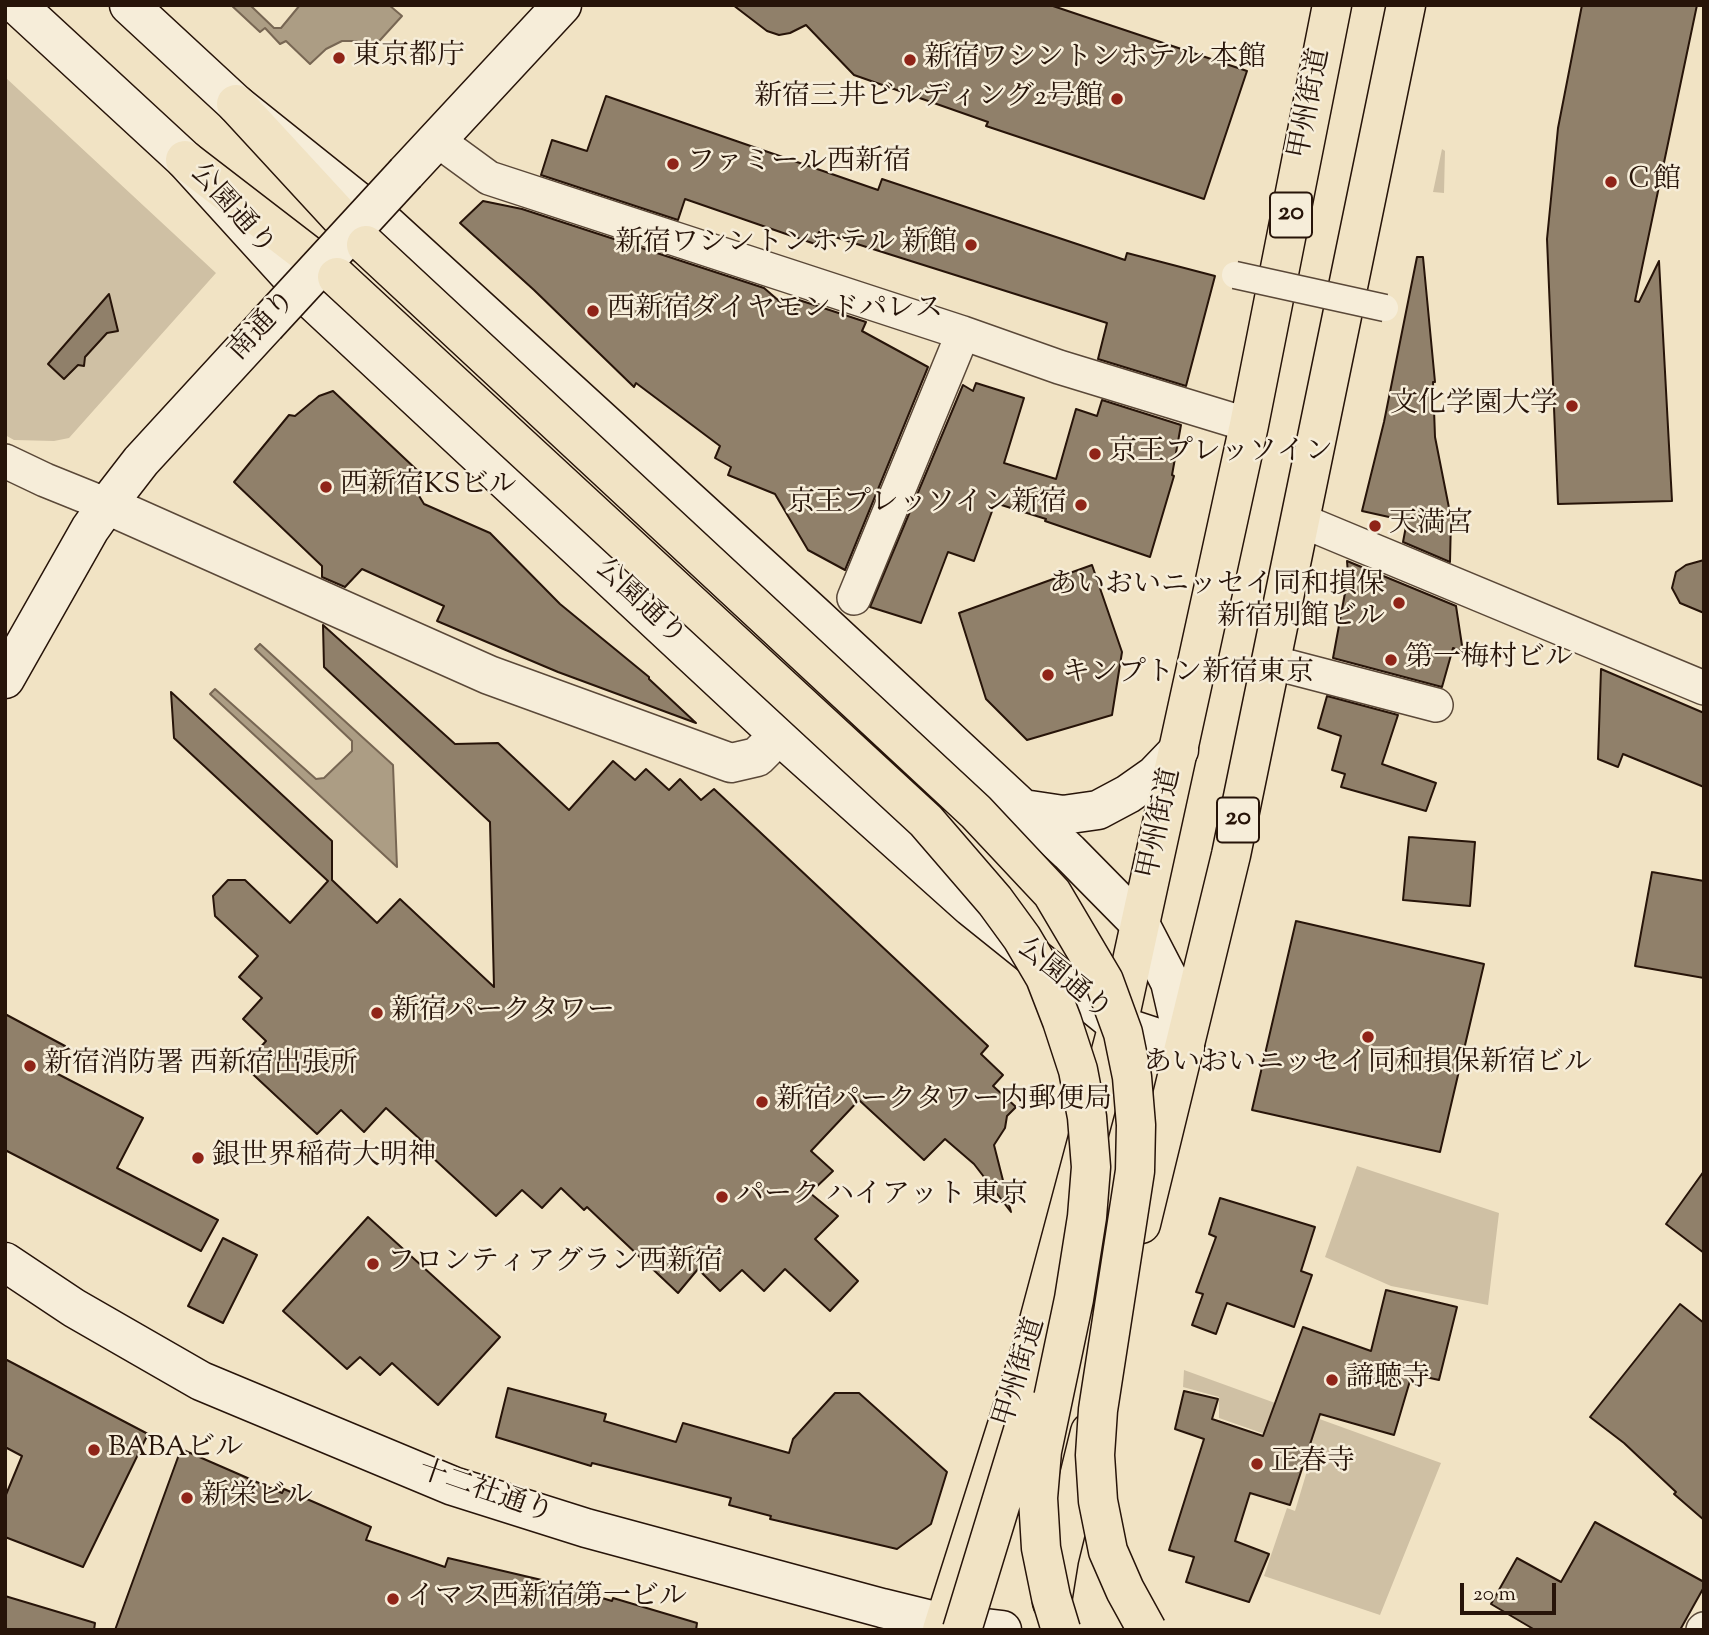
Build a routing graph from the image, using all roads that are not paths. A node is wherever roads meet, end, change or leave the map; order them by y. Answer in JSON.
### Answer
{"nodes":[{"id":1,"x":17,"y":5,"type":"edge"},
{"id":2,"x":129,"y":5,"type":"edge"},
{"id":3,"x":562,"y":5,"type":"edge"},
{"id":4,"x":1332,"y":5,"type":"edge"},
{"id":5,"x":1406,"y":5,"type":"edge"},
{"id":6,"x":236,"y":104,"type":"junction"},
{"id":7,"x":437,"y":140,"type":"junction"},
{"id":8,"x":185,"y":160,"type":"junction"},
{"id":9,"x":1235,"y":275,"type":"dead end"},
{"id":10,"x":1385,"y":308,"type":"dead end"},
{"id":11,"x":963,"y":333,"type":"junction"},
{"id":12,"x":1249,"y":425,"type":"junction"},
{"id":13,"x":5,"y":461,"type":"edge"},
{"id":14,"x":107,"y":505,"type":"junction"},
{"id":15,"x":1300,"y":520,"type":"junction"},
{"id":16,"x":854,"y":597,"type":"dead end"},
{"id":17,"x":1271,"y":662,"type":"junction"},
{"id":18,"x":5,"y":679,"type":"edge"},
{"id":19,"x":1704,"y":688,"type":"edge"},
{"id":20,"x":1436,"y":705,"type":"dead end"},
{"id":21,"x":779,"y":735,"type":"junction"},
{"id":22,"x":1178,"y":750,"type":"junction"},
{"id":23,"x":1023,"y":808,"type":"junction"},
{"id":24,"x":1140,"y":924,"type":"junction"},
{"id":25,"x":1118,"y":1025,"type":"junction"},
{"id":26,"x":1185,"y":1047,"type":"junction"},
{"id":27,"x":1087,"y":1217,"type":"junction"},
{"id":28,"x":5,"y":1262,"type":"edge"},
{"id":29,"x":949,"y":1628,"type":"edge"},
{"id":30,"x":1002,"y":1630,"type":"edge"},
{"id":31,"x":1047,"y":1630,"type":"edge"},
{"id":32,"x":1061,"y":1630,"type":"edge"},
{"id":33,"x":1147,"y":1630,"type":"edge"}],
"edges":[{"from":1,"to":8,"type":"main road","name":"公園通り"},
{"from":2,"to":6,"type":"main road"},
{"from":3,"to":7,"type":"main road","name":"南通り"},
{"from":4,"to":12,"type":"highway","name":"甲州街道","number":"20"},
{"from":5,"to":15,"type":"highway","number":"20"},
{"from":6,"to":23,"type":"main road"},
{"from":6,"to":33,"type":"highway","bridge":true},
{"from":7,"to":11,"type":"street"},
{"from":7,"to":14,"type":"main road","name":"南通り","bridge":true},
{"from":8,"to":21,"type":"main road","name":"公園通り"},
{"from":8,"to":27,"type":"highway","bridge":true},
{"from":9,"to":10,"type":"street","bridge":true},
{"from":11,"to":12,"type":"street"},
{"from":11,"to":16,"type":"street"},
{"from":12,"to":22,"type":"highway","name":"甲州街道","number":"20"},
{"from":13,"to":14,"type":"street"},
{"from":14,"to":18,"type":"main road","name":"南通り"},
{"from":14,"to":21,"type":"main road"},
{"from":15,"to":17,"type":"highway","number":"20"},
{"from":15,"to":19,"type":"street"},
{"from":17,"to":20,"type":"street"},
{"from":17,"to":26,"type":"highway","number":"20"},
{"from":21,"to":25,"type":"main road","name":"公園通り"},
{"from":22,"to":23,"type":"main road"},
{"from":22,"to":24,"type":"highway","name":"甲州街道","number":"20"},
{"from":23,"to":24,"type":"main road"},
{"from":24,"to":25,"type":"highway","name":"甲州街道","number":"20"},
{"from":24,"to":26,"type":"main road"},
{"from":25,"to":26,"type":"main road","name":"公園通り"},
{"from":25,"to":29,"type":"highway","name":"甲州街道","number":"20"},
{"from":26,"to":31,"type":"highway","number":"20"},
{"from":27,"to":29,"type":"highway","bridge":true},
{"from":27,"to":32,"type":"highway","bridge":true},
{"from":28,"to":29,"type":"main road","name":"十二社通り"},
{"from":29,"to":30,"type":"main road","name":"十二社通り"}]}
